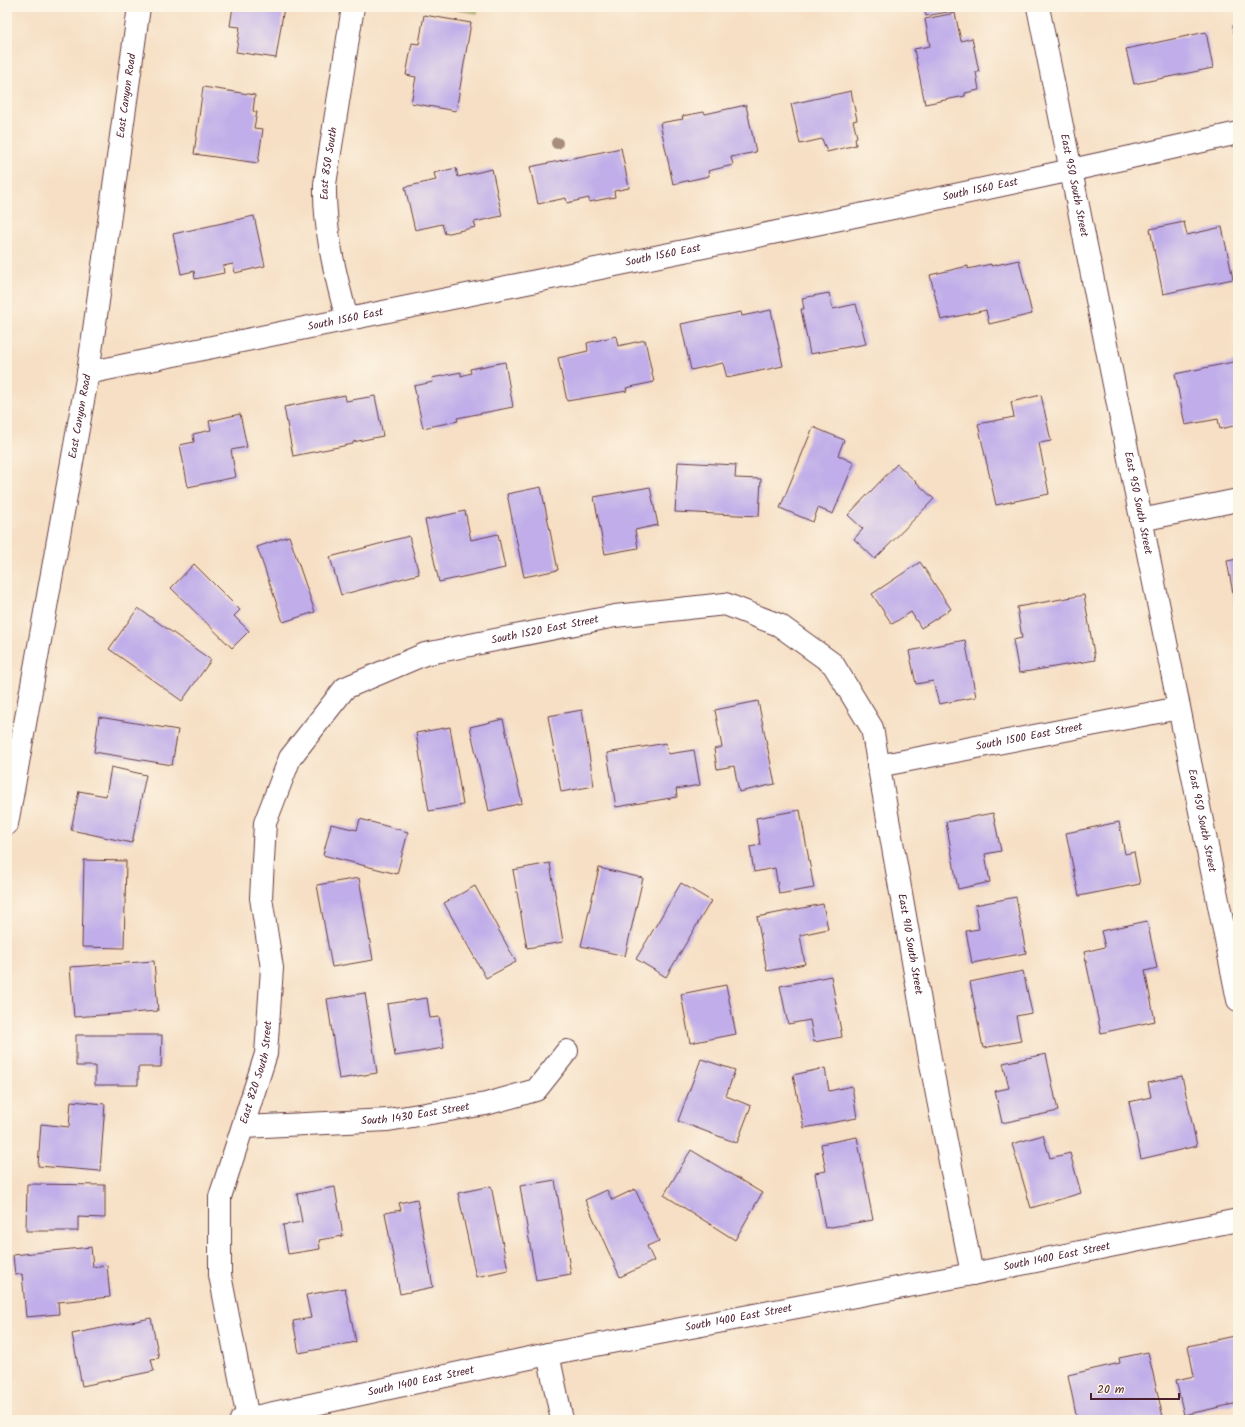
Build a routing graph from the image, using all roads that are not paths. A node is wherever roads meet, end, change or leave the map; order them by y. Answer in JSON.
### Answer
{"nodes":[{"id":1,"x":139,"y":7,"type":"edge"},
{"id":2,"x":353,"y":7,"type":"edge"},
{"id":3,"x":1038,"y":7,"type":"edge"},
{"id":4,"x":1238,"y":133,"type":"edge"},
{"id":5,"x":1071,"y":171,"type":"junction"},
{"id":6,"x":347,"y":318,"type":"junction"},
{"id":7,"x":88,"y":373,"type":"junction"},
{"id":8,"x":1238,"y":500,"type":"edge"},
{"id":9,"x":1141,"y":520,"type":"junction"},
{"id":10,"x":800,"y":640,"type":"joint"},
{"id":11,"x":1180,"y":708,"type":"junction"},
{"id":12,"x":311,"y":732,"type":"joint"},
{"id":13,"x":878,"y":766,"type":"junction"},
{"id":14,"x":7,"y":824,"type":"edge"},
{"id":15,"x":1238,"y":1000,"type":"edge"},
{"id":16,"x":566,"y":1051,"type":"dead end"},
{"id":17,"x":243,"y":1127,"type":"junction"},
{"id":18,"x":1238,"y":1220,"type":"edge"},
{"id":19,"x":972,"y":1274,"type":"junction"},
{"id":20,"x":548,"y":1354,"type":"junction"},
{"id":21,"x":244,"y":1419,"type":"edge"},
{"id":22,"x":562,"y":1420,"type":"edge"}],
"edges":[{"from":1,"to":7,"type":"street","name":"East Canyon Road"},
{"from":2,"to":6,"type":"street","name":"East 850 South"},
{"from":3,"to":5,"type":"street","name":"East 950 South Street"},
{"from":4,"to":5,"type":"street","name":"South 1560 East"},
{"from":5,"to":6,"type":"street","name":"South 1560 East"},
{"from":5,"to":9,"type":"street","name":"East 950 South Street"},
{"from":6,"to":7,"type":"street","name":"South 1560 East"},
{"from":7,"to":14,"type":"street","name":"East Canyon Road"},
{"from":8,"to":9,"type":"street"},
{"from":9,"to":11,"type":"street","name":"East 950 South Street"},
{"from":10,"to":12,"type":"street","name":"South 1520 East Street"},
{"from":10,"to":13,"type":"street","name":"East 910 South Street"},
{"from":11,"to":13,"type":"street","name":"South 1500 East Street"},
{"from":11,"to":15,"type":"street","name":"East 950 South Street"},
{"from":12,"to":17,"type":"street","name":"East 820 South Street"},
{"from":13,"to":19,"type":"street","name":"East 910 South Street"},
{"from":16,"to":17,"type":"street","name":"South 1430 East Street"},
{"from":17,"to":21,"type":"street","name":"East 820 South Street"},
{"from":18,"to":19,"type":"street","name":"South 1400 East Street"},
{"from":19,"to":20,"type":"street","name":"South 1400 East Street"},
{"from":20,"to":21,"type":"street","name":"South 1400 East Street"},
{"from":20,"to":22,"type":"street"}]}
